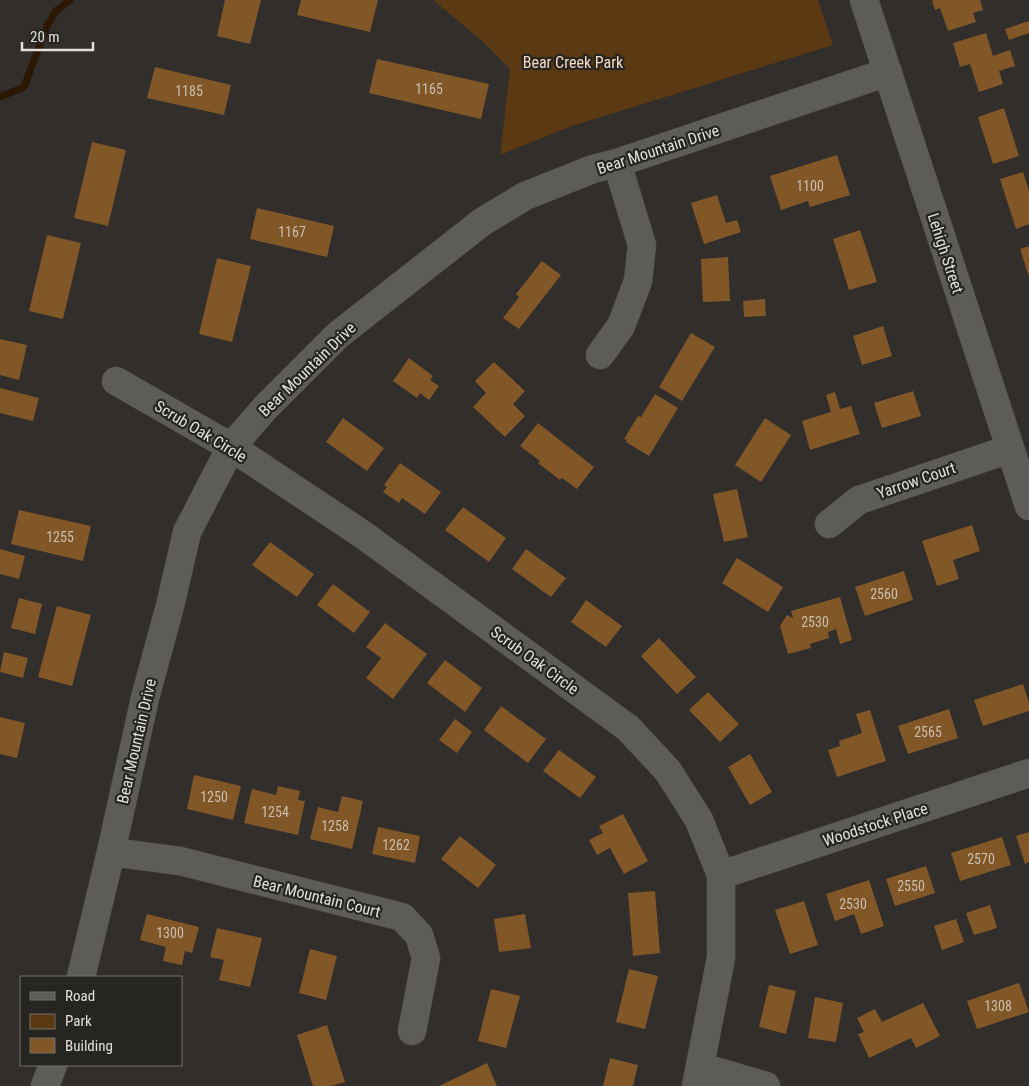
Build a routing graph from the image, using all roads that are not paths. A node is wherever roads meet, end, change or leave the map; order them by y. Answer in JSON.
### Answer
{"nodes":[{"id":1,"x":864,"y":0,"type":"edge"},
{"id":2,"x":888,"y":72,"type":"junction"},
{"id":3,"x":617,"y":163,"type":"junction"},
{"id":4,"x":600,"y":355,"type":"dead end"},
{"id":5,"x":116,"y":381,"type":"dead end"},
{"id":6,"x":231,"y":447,"type":"junction"},
{"id":7,"x":1010,"y":449,"type":"junction"},
{"id":8,"x":1029,"y":506,"type":"edge"},
{"id":9,"x":829,"y":524,"type":"dead end"},
{"id":10,"x":1029,"y":773,"type":"edge"},
{"id":11,"x":111,"y":852,"type":"junction"},
{"id":12,"x":721,"y":875,"type":"junction"},
{"id":13,"x":81,"y":976,"type":"edge"},
{"id":14,"x":412,"y":1031,"type":"dead end"},
{"id":15,"x":53,"y":1066,"type":"edge"},
{"id":16,"x":699,"y":1077,"type":"edge"},
{"id":17,"x":45,"y":1086,"type":"edge"},
{"id":18,"x":766,"y":1086,"type":"edge"}],
"edges":[{"from":1,"to":2,"type":"street","name":"Lehigh Street"},
{"from":2,"to":3,"type":"street","name":"Bear Mountain Drive"},
{"from":2,"to":7,"type":"street","name":"Lehigh Street"},
{"from":3,"to":4,"type":"street"},
{"from":3,"to":6,"type":"street","name":"Bear Mountain Drive"},
{"from":5,"to":6,"type":"street","name":"Scrub Oak Circle"},
{"from":6,"to":11,"type":"street","name":"Bear Mountain Drive"},
{"from":6,"to":12,"type":"street","name":"Scrub Oak Circle"},
{"from":7,"to":8,"type":"street","name":"Lehigh Street"},
{"from":7,"to":9,"type":"street","name":"Yarrow Court"},
{"from":10,"to":12,"type":"street","name":"Woodstock Place"},
{"from":11,"to":13,"type":"street","name":"Bear Mountain Drive"},
{"from":11,"to":14,"type":"street","name":"Bear Mountain Court"},
{"from":12,"to":16,"type":"street","name":"Scrub Oak Circle"},
{"from":15,"to":17,"type":"street"},
{"from":16,"to":18,"type":"street"}]}
